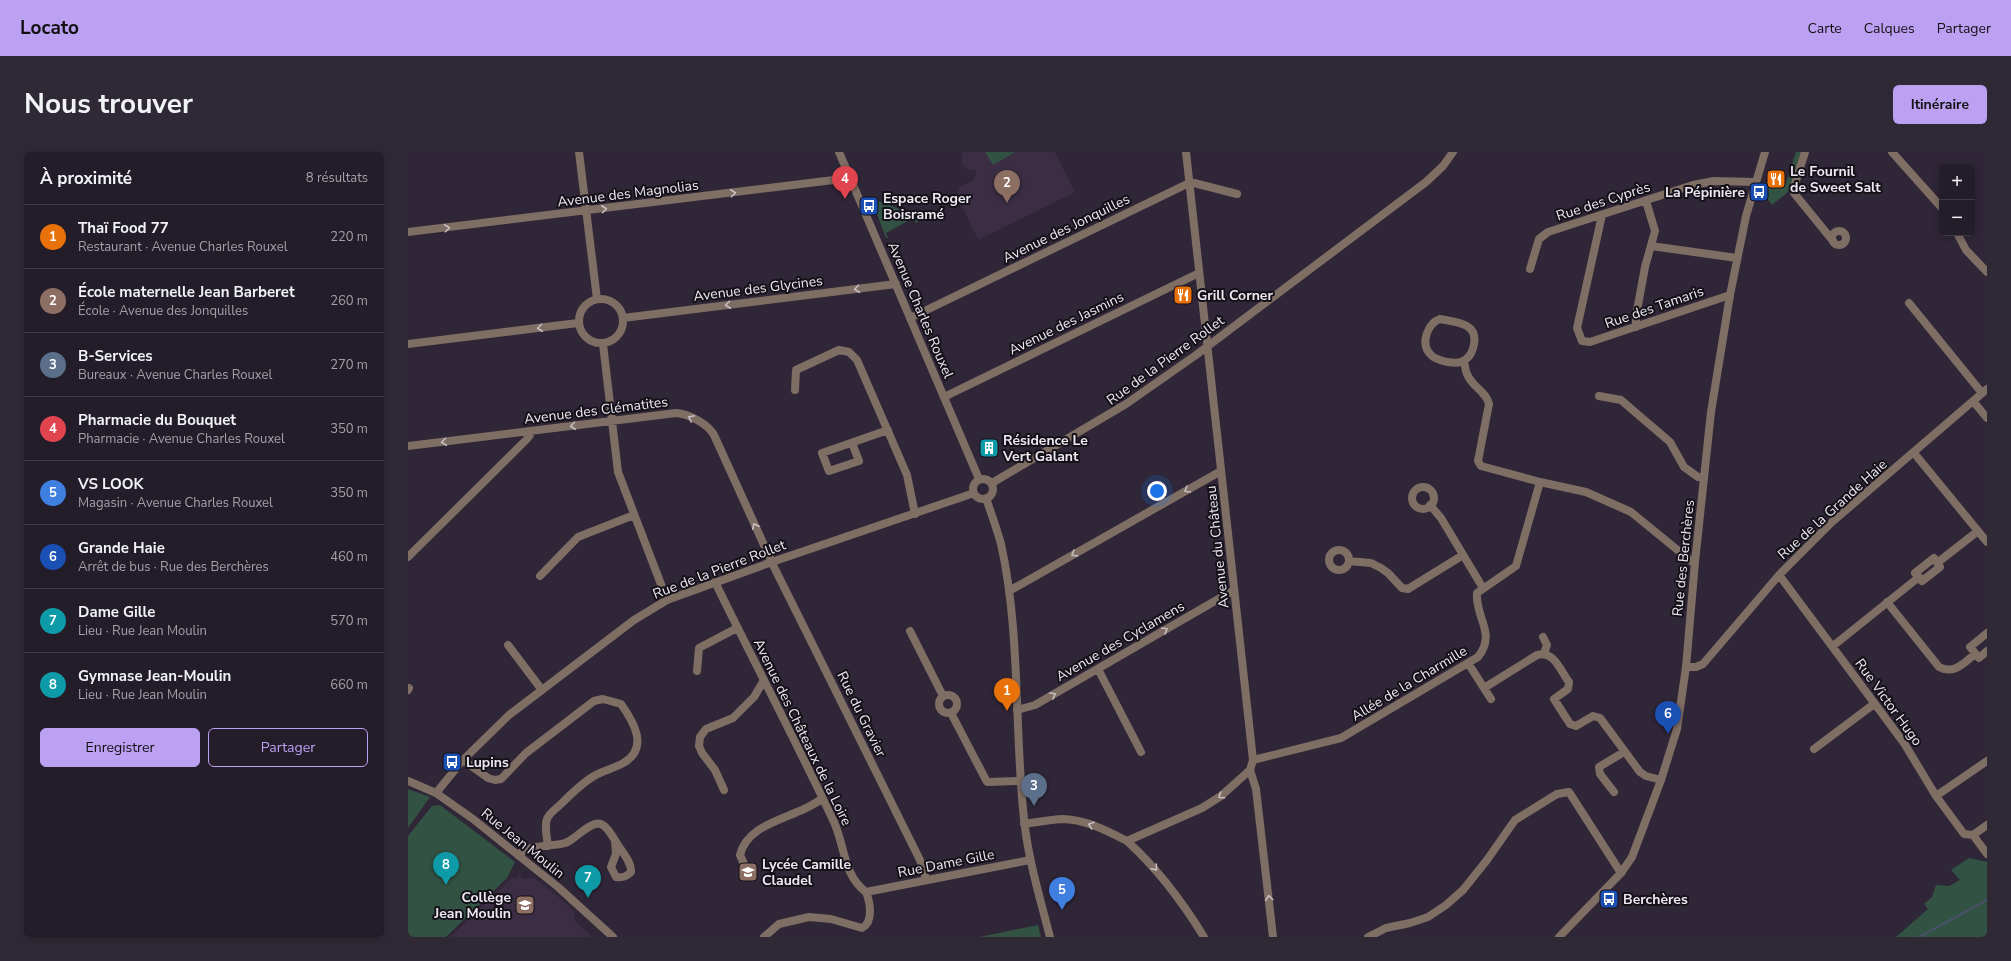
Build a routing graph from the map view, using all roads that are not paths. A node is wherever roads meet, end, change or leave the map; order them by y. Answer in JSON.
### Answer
{"nodes":[{"id":1,"x":579,"y":152,"type":"edge"},
{"id":2,"x":839,"y":152,"type":"edge"},
{"id":3,"x":1186,"y":152,"type":"edge"},
{"id":4,"x":1453,"y":152,"type":"edge"},
{"id":5,"x":1765,"y":152,"type":"edge"},
{"id":6,"x":1805,"y":152,"type":"edge"},
{"id":7,"x":1892,"y":152,"type":"edge"},
{"id":8,"x":850,"y":178,"type":"junction"},
{"id":9,"x":1755,"y":182,"type":"junction"},
{"id":10,"x":1189,"y":183,"type":"junction"},
{"id":11,"x":1237,"y":194,"type":"dead end"},
{"id":12,"x":1646,"y":200,"type":"junction"},
{"id":13,"x":1939,"y":205,"type":"edge"},
{"id":14,"x":586,"y":211,"type":"junction"},
{"id":15,"x":1602,"y":215,"type":"junction"},
{"id":16,"x":408,"y":232,"type":"edge"},
{"id":17,"x":1959,"y":236,"type":"edge"},
{"id":18,"x":1833,"y":241,"type":"dead end"},
{"id":19,"x":1651,"y":246,"type":"junction"},
{"id":20,"x":1737,"y":258,"type":"junction"},
{"id":21,"x":1530,"y":269,"type":"dead end"},
{"id":22,"x":1987,"y":272,"type":"edge"},
{"id":23,"x":1199,"y":274,"type":"junction"},
{"id":24,"x":896,"y":284,"type":"junction"},
{"id":25,"x":1730,"y":295,"type":"junction"},
{"id":26,"x":597,"y":299,"type":"junction"},
{"id":27,"x":1909,"y":303,"type":"dead end"},
{"id":28,"x":624,"y":318,"type":"junction"},
{"id":29,"x":910,"y":318,"type":"junction"},
{"id":30,"x":578,"y":323,"type":"junction"},
{"id":31,"x":1636,"y":327,"type":"junction"},
{"id":32,"x":408,"y":344,"type":"edge"},
{"id":33,"x":603,"y":344,"type":"junction"},
{"id":34,"x":1207,"y":346,"type":"junction"},
{"id":35,"x":1464,"y":361,"type":"junction"},
{"id":36,"x":795,"y":390,"type":"dead end"},
{"id":37,"x":1984,"y":391,"type":"edge"},
{"id":38,"x":1599,"y":396,"type":"dead end"},
{"id":39,"x":944,"y":397,"type":"junction"},
{"id":40,"x":1973,"y":401,"type":"junction"},
{"id":41,"x":1987,"y":418,"type":"edge"},
{"id":42,"x":612,"y":421,"type":"junction"},
{"id":43,"x":888,"y":430,"type":"junction"},
{"id":44,"x":530,"y":431,"type":"junction"},
{"id":45,"x":852,"y":442,"type":"junction"},
{"id":46,"x":408,"y":446,"type":"edge"},
{"id":47,"x":1914,"y":453,"type":"junction"},
{"id":48,"x":1221,"y":471,"type":"junction"},
{"id":49,"x":1704,"y":478,"type":"junction"},
{"id":50,"x":979,"y":479,"type":"junction"},
{"id":51,"x":1540,"y":482,"type":"junction"},
{"id":52,"x":992,"y":483,"type":"junction"},
{"id":53,"x":974,"y":493,"type":"junction"},
{"id":54,"x":986,"y":498,"type":"junction"},
{"id":55,"x":1430,"y":505,"type":"dead end"},
{"id":56,"x":915,"y":514,"type":"junction"},
{"id":57,"x":634,"y":516,"type":"junction"},
{"id":58,"x":1978,"y":531,"type":"junction"},
{"id":59,"x":1987,"y":542,"type":"edge"},
{"id":60,"x":1463,"y":555,"type":"junction"},
{"id":61,"x":408,"y":557,"type":"edge"},
{"id":62,"x":1349,"y":561,"type":"dead end"},
{"id":63,"x":772,"y":562,"type":"junction"},
{"id":64,"x":1695,"y":562,"type":"junction"},
{"id":65,"x":1779,"y":575,"type":"junction"},
{"id":66,"x":540,"y":576,"type":"dead end"},
{"id":67,"x":715,"y":582,"type":"junction"},
{"id":68,"x":1483,"y":588,"type":"junction"},
{"id":69,"x":1234,"y":590,"type":"junction"},
{"id":70,"x":1009,"y":591,"type":"junction"},
{"id":71,"x":667,"y":600,"type":"junction"},
{"id":72,"x":1888,"y":602,"type":"junction"},
{"id":73,"x":738,"y":628,"type":"junction"},
{"id":74,"x":910,"y":631,"type":"dead end"},
{"id":75,"x":1987,"y":633,"type":"edge"},
{"id":76,"x":1543,"y":637,"type":"dead end"},
{"id":77,"x":508,"y":645,"type":"dead end"},
{"id":78,"x":1833,"y":646,"type":"junction"},
{"id":79,"x":1987,"y":652,"type":"edge"},
{"id":80,"x":1544,"y":653,"type":"junction"},
{"id":81,"x":1975,"y":654,"type":"junction"},
{"id":82,"x":1468,"y":663,"type":"junction"},
{"id":83,"x":1686,"y":667,"type":"junction"},
{"id":84,"x":1098,"y":669,"type":"junction"},
{"id":85,"x":697,"y":670,"type":"dead end"},
{"id":86,"x":764,"y":680,"type":"junction"},
{"id":87,"x":1484,"y":688,"type":"junction"},
{"id":88,"x":542,"y":690,"type":"junction"},
{"id":89,"x":943,"y":696,"type":"junction"},
{"id":90,"x":1491,"y":699,"type":"dead end"},
{"id":91,"x":1874,"y":704,"type":"junction"},
{"id":92,"x":1017,"y":710,"type":"junction"},
{"id":93,"x":951,"y":713,"type":"junction"},
{"id":94,"x":1814,"y":749,"type":"dead end"},
{"id":95,"x":1141,"y":752,"type":"dead end"},
{"id":96,"x":1624,"y":752,"type":"junction"},
{"id":97,"x":463,"y":760,"type":"junction"},
{"id":98,"x":1253,"y":760,"type":"junction"},
{"id":99,"x":1987,"y":761,"type":"edge"},
{"id":100,"x":1250,"y":770,"type":"junction"},
{"id":101,"x":1661,"y":780,"type":"junction"},
{"id":102,"x":408,"y":781,"type":"edge"},
{"id":103,"x":1022,"y":781,"type":"junction"},
{"id":104,"x":724,"y":790,"type":"dead end"},
{"id":105,"x":1614,"y":792,"type":"dead end"},
{"id":106,"x":436,"y":793,"type":"junction"},
{"id":107,"x":1936,"y":796,"type":"junction"},
{"id":108,"x":822,"y":799,"type":"junction"},
{"id":109,"x":1024,"y":824,"type":"junction"},
{"id":110,"x":1987,"y":825,"type":"edge"},
{"id":111,"x":1973,"y":835,"type":"junction"},
{"id":112,"x":615,"y":841,"type":"dead end"},
{"id":113,"x":1127,"y":841,"type":"junction"},
{"id":114,"x":548,"y":846,"type":"junction"},
{"id":115,"x":1987,"y":854,"type":"edge"},
{"id":116,"x":518,"y":855,"type":"junction"},
{"id":117,"x":1030,"y":860,"type":"junction"},
{"id":118,"x":1620,"y":870,"type":"junction"},
{"id":119,"x":749,"y":875,"type":"dead end"},
{"id":120,"x":926,"y":879,"type":"junction"},
{"id":121,"x":866,"y":892,"type":"junction"},
{"id":122,"x":613,"y":937,"type":"edge"},
{"id":123,"x":764,"y":937,"type":"edge"},
{"id":124,"x":1050,"y":937,"type":"edge"},
{"id":125,"x":1204,"y":937,"type":"edge"},
{"id":126,"x":1273,"y":937,"type":"edge"},
{"id":127,"x":1368,"y":937,"type":"edge"},
{"id":128,"x":1559,"y":937,"type":"edge"}],
"edges":[{"from":1,"to":14,"type":"street"},
{"from":2,"to":8,"type":"street","name":"Avenue Charles Rouxel"},
{"from":3,"to":10,"type":"street","name":"Avenue du Château"},
{"from":4,"to":34,"type":"street","name":"Rue de la Pierre Rollet"},
{"from":5,"to":9,"type":"street","name":"Rue des Berchères"},
{"from":6,"to":18,"type":"street"},
{"from":7,"to":13,"type":"street"},
{"from":14,"to":8,"type":"street","name":"Avenue des Magnolias","one_way":true},
{"from":8,"to":24,"type":"street","name":"Avenue Charles Rouxel"},
{"from":9,"to":12,"type":"street","name":"Rue des Cyprès"},
{"from":9,"to":20,"type":"street","name":"Rue des Berchères"},
{"from":10,"to":11,"type":"street"},
{"from":10,"to":23,"type":"street","name":"Avenue du Château"},
{"from":10,"to":29,"type":"street","name":"Avenue des Jonquilles"},
{"from":12,"to":15,"type":"street","name":"Rue des Cyprès"},
{"from":12,"to":19,"type":"street"},
{"from":16,"to":14,"type":"street","name":"Avenue des Magnolias","one_way":true},
{"from":14,"to":26,"type":"street"},
{"from":15,"to":21,"type":"street","name":"Rue des Cyprès"},
{"from":15,"to":31,"type":"street","name":"Rue des Tamaris"},
{"from":17,"to":22,"type":"street"},
{"from":19,"to":20,"type":"street"},
{"from":19,"to":31,"type":"street"},
{"from":20,"to":25,"type":"street","name":"Rue des Berchères"},
{"from":23,"to":34,"type":"street","name":"Avenue du Château"},
{"from":23,"to":39,"type":"street","name":"Avenue des Jasmins"},
{"from":24,"to":28,"type":"street","name":"Avenue des Glycines","one_way":true},
{"from":24,"to":29,"type":"street","name":"Avenue Charles Rouxel"},
{"from":25,"to":31,"type":"street","name":"Rue des Tamaris"},
{"from":25,"to":49,"type":"street","name":"Rue des Berchères"},
{"from":26,"to":28,"type":"street"},
{"from":26,"to":30,"type":"street"},
{"from":27,"to":37,"type":"street"},
{"from":28,"to":33,"type":"street"},
{"from":29,"to":39,"type":"street","name":"Avenue Charles Rouxel"},
{"from":30,"to":32,"type":"street","one_way":true},
{"from":30,"to":33,"type":"street"},
{"from":33,"to":42,"type":"street"},
{"from":34,"to":48,"type":"street","name":"Avenue du Château"},
{"from":34,"to":52,"type":"street","name":"Rue de la Pierre Rollet"},
{"from":35,"to":35,"type":"street"},
{"from":35,"to":51,"type":"street"},
{"from":36,"to":43,"type":"street"},
{"from":37,"to":40,"type":"street","name":"Rue de la Grande Haie"},
{"from":38,"to":49,"type":"street"},
{"from":39,"to":50,"type":"street","name":"Avenue Charles Rouxel"},
{"from":40,"to":41,"type":"street"},
{"from":40,"to":47,"type":"street","name":"Rue de la Grande Haie"},
{"from":42,"to":44,"type":"street","name":"Avenue des Clématites","one_way":true},
{"from":42,"to":57,"type":"street"},
{"from":63,"to":42,"type":"street","name":"Avenue des Clématites","one_way":true},
{"from":43,"to":45,"type":"street"},
{"from":43,"to":56,"type":"street"},
{"from":44,"to":46,"type":"street","name":"Avenue des Clématites","one_way":true},
{"from":44,"to":61,"type":"street"},
{"from":45,"to":45,"type":"street"},
{"from":47,"to":58,"type":"street"},
{"from":47,"to":65,"type":"street","name":"Rue de la Grande Haie"},
{"from":48,"to":69,"type":"street","name":"Avenue du Château"},
{"from":48,"to":70,"type":"street","one_way":true},
{"from":49,"to":64,"type":"street","name":"Rue des Berchères"},
{"from":50,"to":52,"type":"street"},
{"from":50,"to":53,"type":"street"},
{"from":51,"to":64,"type":"street"},
{"from":51,"to":68,"type":"street"},
{"from":52,"to":54,"type":"street"},
{"from":53,"to":54,"type":"street"},
{"from":53,"to":56,"type":"street","name":"Rue de la Pierre Rollet"},
{"from":54,"to":70,"type":"street"},
{"from":55,"to":60,"type":"street"},
{"from":56,"to":63,"type":"street","name":"Rue de la Pierre Rollet"},
{"from":57,"to":66,"type":"street"},
{"from":57,"to":71,"type":"street"},
{"from":58,"to":59,"type":"street"},
{"from":58,"to":72,"type":"street"},
{"from":60,"to":62,"type":"street"},
{"from":60,"to":68,"type":"street"},
{"from":63,"to":67,"type":"street","name":"Rue de la Pierre Rollet"},
{"from":63,"to":120,"type":"street","name":"Rue du Gravier"},
{"from":64,"to":83,"type":"street","name":"Rue des Berchères"},
{"from":65,"to":78,"type":"street","name":"Rue Victor Hugo"},
{"from":65,"to":83,"type":"street","name":"Rue de la Grande Haie"},
{"from":67,"to":71,"type":"street","name":"Rue de la Pierre Rollet"},
{"from":67,"to":73,"type":"street","name":"Avenue des Châteaux de la Loire"},
{"from":68,"to":82,"type":"street","name":"Allée de la Charmille"},
{"from":84,"to":69,"type":"street","name":"Avenue des Cyclamens","one_way":true},
{"from":69,"to":98,"type":"street","name":"Avenue du Château"},
{"from":70,"to":92,"type":"street"},
{"from":71,"to":88,"type":"street","name":"Rue de la Pierre Rollet"},
{"from":72,"to":78,"type":"street"},
{"from":72,"to":81,"type":"street"},
{"from":73,"to":85,"type":"street"},
{"from":73,"to":86,"type":"street","name":"Avenue des Châteaux de la Loire"},
{"from":74,"to":89,"type":"street"},
{"from":75,"to":81,"type":"street"},
{"from":76,"to":80,"type":"street"},
{"from":77,"to":88,"type":"street"},
{"from":78,"to":91,"type":"street","name":"Rue Victor Hugo"},
{"from":79,"to":81,"type":"street"},
{"from":80,"to":87,"type":"street"},
{"from":80,"to":96,"type":"street"},
{"from":82,"to":87,"type":"street"},
{"from":82,"to":98,"type":"street","name":"Allée de la Charmille"},
{"from":83,"to":101,"type":"street","name":"Rue des Berchères"},
{"from":92,"to":84,"type":"street","name":"Avenue des Cyclamens","one_way":true},
{"from":84,"to":95,"type":"street"},
{"from":86,"to":104,"type":"street"},
{"from":86,"to":108,"type":"street","name":"Avenue des Châteaux de la Loire"},
{"from":87,"to":90,"type":"street"},
{"from":88,"to":97,"type":"street","name":"Rue de la Pierre Rollet"},
{"from":89,"to":93,"type":"street"},
{"from":89,"to":93,"type":"street"},
{"from":91,"to":94,"type":"street"},
{"from":91,"to":107,"type":"street","name":"Rue Victor Hugo"},
{"from":92,"to":103,"type":"street"},
{"from":93,"to":103,"type":"street"},
{"from":96,"to":101,"type":"street"},
{"from":96,"to":105,"type":"street"},
{"from":97,"to":106,"type":"street","name":"Rue de la Pierre Rollet"},
{"from":97,"to":114,"type":"street"},
{"from":98,"to":100,"type":"street","name":"Avenue du Château"},
{"from":99,"to":107,"type":"street"},
{"from":100,"to":113,"type":"street","one_way":true},
{"from":126,"to":100,"type":"street","one_way":true},
{"from":101,"to":118,"type":"street","name":"Rue des Berchères"},
{"from":102,"to":106,"type":"street","name":"Rue Jean Moulin"},
{"from":103,"to":109,"type":"street"},
{"from":106,"to":116,"type":"street","name":"Rue Jean Moulin"},
{"from":107,"to":111,"type":"street","name":"Rue Victor Hugo"},
{"from":108,"to":119,"type":"street"},
{"from":108,"to":121,"type":"street","name":"Avenue des Châteaux de la Loire"},
{"from":113,"to":109,"type":"street","one_way":true},
{"from":109,"to":117,"type":"street"},
{"from":110,"to":111,"type":"street"},
{"from":111,"to":115,"type":"street"},
{"from":112,"to":114,"type":"street"},
{"from":113,"to":125,"type":"street","one_way":true},
{"from":114,"to":116,"type":"street"},
{"from":116,"to":122,"type":"street","name":"Rue Jean Moulin"},
{"from":117,"to":120,"type":"street","name":"Rue Dame Gille"},
{"from":117,"to":124,"type":"street"},
{"from":118,"to":127,"type":"street"},
{"from":118,"to":128,"type":"street","name":"Rue des Berchères"},
{"from":120,"to":121,"type":"street","name":"Rue Dame Gille"},
{"from":121,"to":123,"type":"street"}]}
